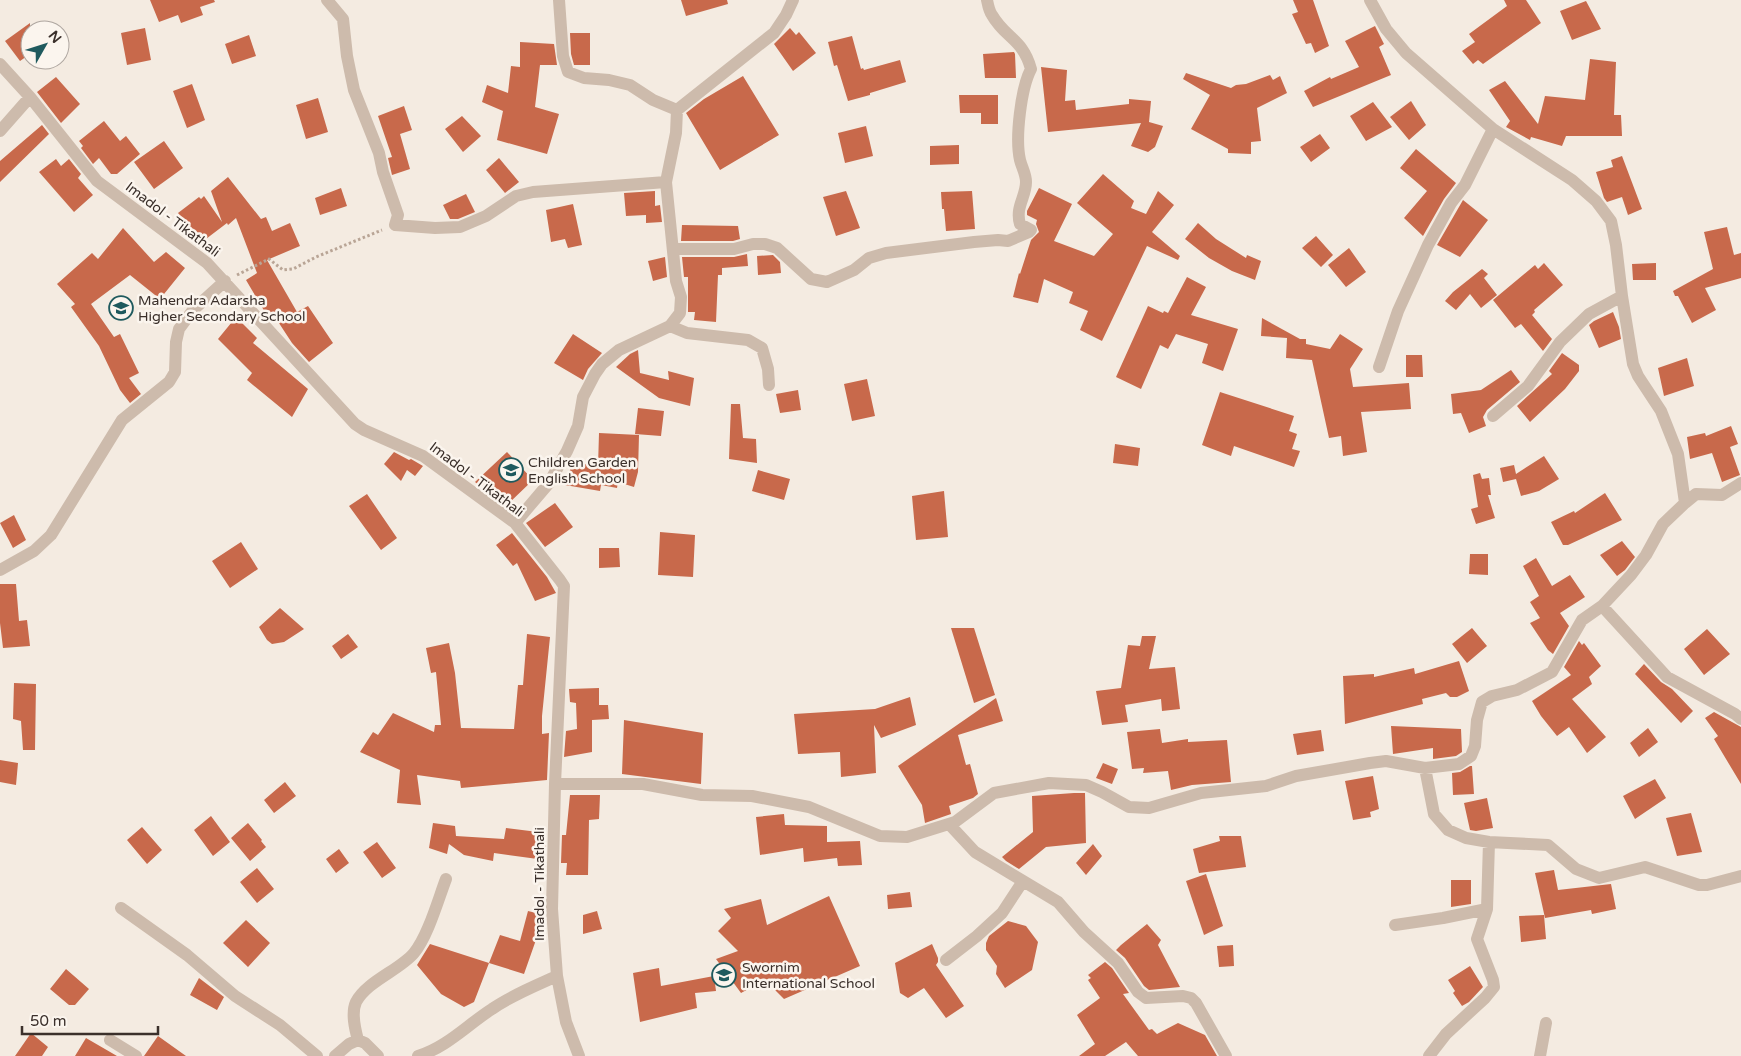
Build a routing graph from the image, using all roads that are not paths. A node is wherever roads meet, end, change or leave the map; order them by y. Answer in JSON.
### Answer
{"nodes":[{"id":1,"x":327,"y":0,"type":"edge"},
{"id":2,"x":559,"y":0,"type":"edge"},
{"id":3,"x":793,"y":0,"type":"edge"},
{"id":4,"x":987,"y":0,"type":"edge"},
{"id":5,"x":1370,"y":0,"type":"edge"},
{"id":6,"x":0,"y":64,"type":"edge"},
{"id":7,"x":30,"y":97,"type":"junction"},
{"id":8,"x":677,"y":110,"type":"junction"},
{"id":9,"x":1494,"y":129,"type":"junction"},
{"id":10,"x":0,"y":131,"type":"edge"},
{"id":11,"x":666,"y":182,"type":"junction"},
{"id":12,"x":673,"y":248,"type":"junction"},
{"id":13,"x":225,"y":281,"type":"junction"},
{"id":14,"x":1622,"y":296,"type":"junction"},
{"id":15,"x":670,"y":326,"type":"junction"},
{"id":16,"x":1380,"y":367,"type":"dead end"},
{"id":17,"x":769,"y":385,"type":"dead end"},
{"id":18,"x":1493,"y":416,"type":"dead end"},
{"id":19,"x":1741,"y":483,"type":"edge"},
{"id":20,"x":1685,"y":503,"type":"junction"},
{"id":21,"x":515,"y":523,"type":"junction"},
{"id":22,"x":0,"y":570,"type":"edge"},
{"id":23,"x":1602,"y":606,"type":"junction"},
{"id":24,"x":1741,"y":719,"type":"edge"},
{"id":25,"x":1426,"y":768,"type":"junction"},
{"id":26,"x":554,"y":784,"type":"junction"},
{"id":27,"x":949,"y":824,"type":"junction"},
{"id":28,"x":1489,"y":842,"type":"junction"},
{"id":29,"x":1741,"y":876,"type":"edge"},
{"id":30,"x":446,"y":879,"type":"dead end"},
{"id":31,"x":1023,"y":881,"type":"junction"},
{"id":32,"x":121,"y":908,"type":"dead end"},
{"id":33,"x":1487,"y":909,"type":"junction"},
{"id":34,"x":1395,"y":925,"type":"dead end"},
{"id":35,"x":946,"y":960,"type":"dead end"},
{"id":36,"x":556,"y":976,"type":"junction"},
{"id":37,"x":1546,"y":1023,"type":"dead end"},
{"id":38,"x":110,"y":1040,"type":"dead end"},
{"id":39,"x":358,"y":1040,"type":"junction"},
{"id":40,"x":136,"y":1056,"type":"edge"},
{"id":41,"x":317,"y":1056,"type":"edge"},
{"id":42,"x":335,"y":1056,"type":"edge"},
{"id":43,"x":378,"y":1056,"type":"edge"},
{"id":44,"x":418,"y":1056,"type":"edge"},
{"id":45,"x":579,"y":1056,"type":"edge"},
{"id":46,"x":1226,"y":1056,"type":"edge"},
{"id":47,"x":1429,"y":1056,"type":"edge"},
{"id":48,"x":1540,"y":1056,"type":"edge"}],
"edges":[{"from":1,"to":11,"type":"street"},
{"from":2,"to":8,"type":"street"},
{"from":3,"to":8,"type":"street"},
{"from":4,"to":12,"type":"street"},
{"from":5,"to":9,"type":"street"},
{"from":6,"to":7,"type":"street","name":"Imadol - Tikathali"},
{"from":7,"to":10,"type":"street"},
{"from":7,"to":13,"type":"street","name":"Imadol - Tikathali"},
{"from":8,"to":11,"type":"street"},
{"from":9,"to":14,"type":"street"},
{"from":9,"to":16,"type":"street"},
{"from":11,"to":12,"type":"street"},
{"from":12,"to":15,"type":"street"},
{"from":13,"to":21,"type":"street","name":"Imadol - Tikathali"},
{"from":13,"to":22,"type":"street"},
{"from":14,"to":18,"type":"street"},
{"from":14,"to":20,"type":"street"},
{"from":15,"to":17,"type":"street"},
{"from":15,"to":21,"type":"street"},
{"from":19,"to":20,"type":"street"},
{"from":20,"to":23,"type":"street"},
{"from":21,"to":26,"type":"street","name":"Imadol - Tikathali"},
{"from":23,"to":24,"type":"street"},
{"from":23,"to":25,"type":"street"},
{"from":25,"to":27,"type":"street"},
{"from":25,"to":28,"type":"street"},
{"from":26,"to":27,"type":"street"},
{"from":26,"to":36,"type":"street","name":"Imadol - Tikathali"},
{"from":27,"to":31,"type":"street"},
{"from":28,"to":29,"type":"street"},
{"from":28,"to":33,"type":"street"},
{"from":30,"to":39,"type":"street"},
{"from":31,"to":35,"type":"street"},
{"from":31,"to":46,"type":"street"},
{"from":32,"to":41,"type":"street"},
{"from":33,"to":34,"type":"street"},
{"from":33,"to":47,"type":"street"},
{"from":36,"to":44,"type":"street"},
{"from":36,"to":45,"type":"street","name":"Imadol - Tikathali"},
{"from":37,"to":48,"type":"street"},
{"from":38,"to":40,"type":"street"},
{"from":39,"to":42,"type":"street"},
{"from":39,"to":43,"type":"street"}]}
